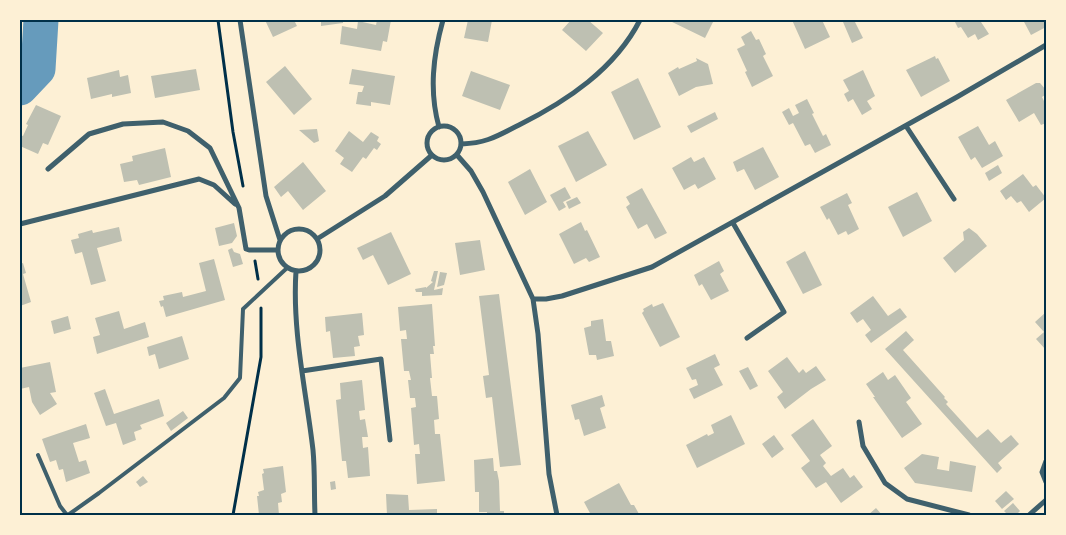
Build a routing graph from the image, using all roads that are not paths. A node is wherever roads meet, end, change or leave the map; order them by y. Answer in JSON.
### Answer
{"nodes":[{"id":1,"x":240,"y":20,"type":"edge"},
{"id":2,"x":443,"y":20,"type":"edge"},
{"id":3,"x":640,"y":20,"type":"edge"},
{"id":4,"x":1046,"y":45,"type":"edge"},
{"id":5,"x":906,"y":126,"type":"junction"},
{"id":6,"x":439,"y":127,"type":"junction"},
{"id":7,"x":462,"y":144,"type":"junction"},
{"id":8,"x":432,"y":155,"type":"junction"},
{"id":9,"x":457,"y":155,"type":"junction"},
{"id":10,"x":48,"y":169,"type":"dead end"},
{"id":11,"x":954,"y":199,"type":"dead end"},
{"id":12,"x":239,"y":208,"type":"junction"},
{"id":13,"x":732,"y":223,"type":"junction"},
{"id":14,"x":20,"y":224,"type":"edge"},
{"id":15,"x":317,"y":239,"type":"junction"},
{"id":16,"x":280,"y":240,"type":"junction"},
{"id":17,"x":278,"y":250,"type":"junction"},
{"id":18,"x":287,"y":268,"type":"junction"},
{"id":19,"x":296,"y":271,"type":"junction"},
{"id":20,"x":533,"y":299,"type":"junction"},
{"id":21,"x":748,"y":338,"type":"dead end"},
{"id":22,"x":302,"y":371,"type":"junction"},
{"id":23,"x":859,"y":422,"type":"dead end"},
{"id":24,"x":390,"y":440,"type":"dead end"},
{"id":25,"x":38,"y":455,"type":"dead end"},
{"id":26,"x":1046,"y":461,"type":"edge"},
{"id":27,"x":1046,"y":482,"type":"edge"},
{"id":28,"x":1046,"y":500,"type":"edge"},
{"id":29,"x":67,"y":515,"type":"edge"},
{"id":30,"x":315,"y":515,"type":"edge"},
{"id":31,"x":557,"y":515,"type":"edge"},
{"id":32,"x":969,"y":515,"type":"edge"},
{"id":33,"x":1029,"y":515,"type":"edge"}],
"edges":[{"from":1,"to":16,"type":"street"},
{"from":2,"to":6,"type":"street"},
{"from":3,"to":7,"type":"street"},
{"from":4,"to":5,"type":"street"},
{"from":5,"to":11,"type":"street"},
{"from":5,"to":13,"type":"street"},
{"from":6,"to":7,"type":"street"},
{"from":6,"to":8,"type":"street"},
{"from":7,"to":9,"type":"street"},
{"from":8,"to":9,"type":"street"},
{"from":8,"to":15,"type":"street"},
{"from":9,"to":20,"type":"street"},
{"from":10,"to":12,"type":"street"},
{"from":12,"to":14,"type":"street"},
{"from":12,"to":17,"type":"street"},
{"from":13,"to":20,"type":"street"},
{"from":13,"to":21,"type":"street"},
{"from":15,"to":16,"type":"street"},
{"from":15,"to":19,"type":"street"},
{"from":16,"to":17,"type":"street"},
{"from":17,"to":18,"type":"street"},
{"from":18,"to":19,"type":"street"},
{"from":18,"to":29,"type":"lane"},
{"from":19,"to":22,"type":"street"},
{"from":20,"to":31,"type":"street"},
{"from":22,"to":24,"type":"street"},
{"from":22,"to":30,"type":"street"},
{"from":23,"to":32,"type":"street"},
{"from":25,"to":29,"type":"lane"},
{"from":26,"to":27,"type":"street"},
{"from":28,"to":33,"type":"street"}]}
